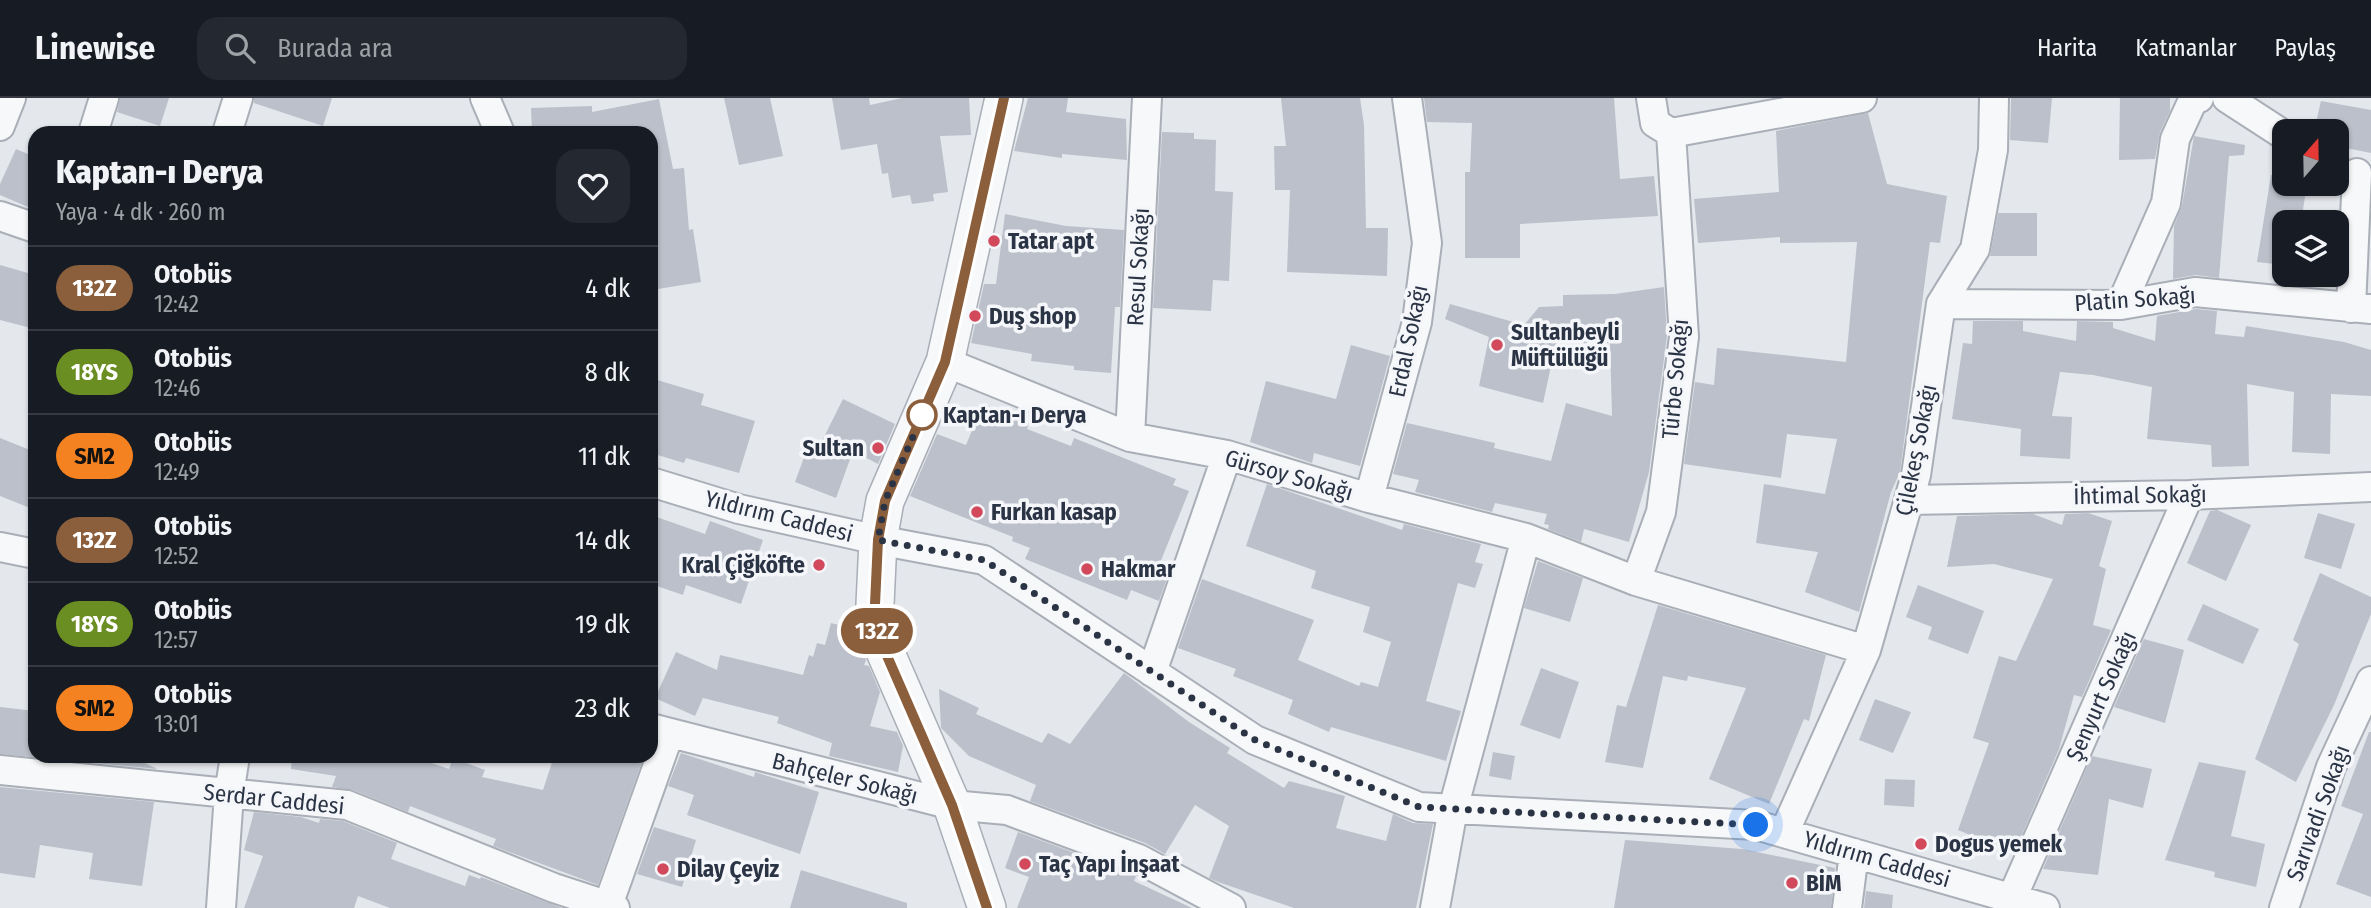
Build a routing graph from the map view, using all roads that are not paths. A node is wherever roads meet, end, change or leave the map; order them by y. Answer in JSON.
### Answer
{"nodes":[{"id":1,"x":11,"y":98,"type":"edge"},
{"id":2,"x":104,"y":98,"type":"edge"},
{"id":3,"x":237,"y":98,"type":"edge"},
{"id":4,"x":485,"y":98,"type":"edge"},
{"id":5,"x":1004,"y":98,"type":"edge"},
{"id":6,"x":1147,"y":98,"type":"edge"},
{"id":7,"x":1407,"y":98,"type":"edge"},
{"id":8,"x":1651,"y":98,"type":"edge"},
{"id":9,"x":1862,"y":98,"type":"edge"},
{"id":10,"x":1994,"y":98,"type":"edge"},
{"id":11,"x":2199,"y":98,"type":"edge"},
{"id":12,"x":2227,"y":98,"type":"edge"},
{"id":13,"x":1823,"y":102,"type":"edge"},
{"id":14,"x":0,"y":126,"type":"edge"},
{"id":15,"x":95,"y":126,"type":"edge"},
{"id":16,"x":229,"y":126,"type":"edge"},
{"id":17,"x":497,"y":126,"type":"edge"},
{"id":18,"x":2272,"y":127,"type":"edge"},
{"id":19,"x":1671,"y":133,"type":"junction"},
{"id":20,"x":2355,"y":171,"type":"edge"},
{"id":21,"x":0,"y":216,"type":"edge"},
{"id":22,"x":28,"y":226,"type":"edge"},
{"id":23,"x":1941,"y":304,"type":"junction"},
{"id":24,"x":2121,"y":305,"type":"junction"},
{"id":25,"x":2361,"y":308,"type":"edge"},
{"id":26,"x":945,"y":362,"type":"junction"},
{"id":27,"x":1130,"y":437,"type":"junction"},
{"id":28,"x":1227,"y":455,"type":"junction"},
{"id":29,"x":658,"y":484,"type":"edge"},
{"id":30,"x":2371,"y":487,"type":"edge"},
{"id":31,"x":2189,"y":495,"type":"junction"},
{"id":32,"x":1369,"y":498,"type":"junction"},
{"id":33,"x":1909,"y":500,"type":"junction"},
{"id":34,"x":1526,"y":538,"type":"junction"},
{"id":35,"x":878,"y":540,"type":"junction"},
{"id":36,"x":0,"y":547,"type":"edge"},
{"id":37,"x":28,"y":553,"type":"edge"},
{"id":38,"x":1636,"y":581,"type":"junction"},
{"id":39,"x":1866,"y":650,"type":"junction"},
{"id":40,"x":1152,"y":672,"type":"junction"},
{"id":41,"x":2371,"y":681,"type":"edge"},
{"id":42,"x":660,"y":731,"type":"edge"},
{"id":43,"x":234,"y":763,"type":"edge"},
{"id":44,"x":651,"y":763,"type":"edge"},
{"id":45,"x":0,"y":770,"type":"edge"},
{"id":46,"x":229,"y":794,"type":"junction"},
{"id":47,"x":952,"y":805,"type":"junction"},
{"id":48,"x":1452,"y":809,"type":"junction"},
{"id":49,"x":1784,"y":833,"type":"junction"},
{"id":50,"x":1854,"y":853,"type":"junction"},
{"id":51,"x":2012,"y":898,"type":"junction"},
{"id":52,"x":610,"y":907,"type":"edge"},
{"id":53,"x":221,"y":908,"type":"edge"},
{"id":54,"x":987,"y":908,"type":"edge"},
{"id":55,"x":1231,"y":908,"type":"edge"},
{"id":56,"x":1436,"y":908,"type":"edge"},
{"id":57,"x":1847,"y":908,"type":"edge"},
{"id":58,"x":2045,"y":908,"type":"edge"},
{"id":59,"x":2284,"y":908,"type":"edge"}],
"edges":[{"from":1,"to":14,"type":"street"},
{"from":2,"to":15,"type":"street"},
{"from":3,"to":16,"type":"street"},
{"from":4,"to":17,"type":"street"},
{"from":5,"to":26,"type":"street"},
{"from":6,"to":27,"type":"street","name":"Resul Sokağı"},
{"from":7,"to":32,"type":"street","name":"Erdal Sokağı"},
{"from":8,"to":19,"type":"street"},
{"from":9,"to":13,"type":"street"},
{"from":10,"to":23,"type":"street","name":"Çilekeş Sokağı"},
{"from":11,"to":24,"type":"street"},
{"from":12,"to":18,"type":"street"},
{"from":13,"to":19,"type":"street"},
{"from":19,"to":38,"type":"street","name":"Türbe Sokağı"},
{"from":20,"to":25,"type":"street"},
{"from":21,"to":22,"type":"street"},
{"from":23,"to":24,"type":"street","name":"Platin Sokağı"},
{"from":23,"to":33,"type":"street","name":"Çilekeş Sokağı"},
{"from":24,"to":25,"type":"street","name":"Platin Sokağı"},
{"from":26,"to":27,"type":"street","name":"Gürsoy Sokağı"},
{"from":26,"to":35,"type":"street"},
{"from":27,"to":28,"type":"street","name":"Gürsoy Sokağı"},
{"from":28,"to":32,"type":"street","name":"Gürsoy Sokağı"},
{"from":28,"to":40,"type":"street"},
{"from":29,"to":35,"type":"street","name":"Yıldırım Caddesi"},
{"from":30,"to":31,"type":"street","name":"İhtimal Sokağı"},
{"from":31,"to":33,"type":"street","name":"İhtimal Sokağı"},
{"from":31,"to":51,"type":"street","name":"Şenyurt Sokağı"},
{"from":32,"to":34,"type":"street","name":"Gürsoy Sokağı"},
{"from":33,"to":39,"type":"street","name":"Çilekeş Sokağı"},
{"from":34,"to":38,"type":"street","name":"Gürsoy Sokağı"},
{"from":34,"to":48,"type":"street"},
{"from":35,"to":40,"type":"street","name":"Yıldırım Caddesi"},
{"from":35,"to":47,"type":"street"},
{"from":36,"to":37,"type":"street"},
{"from":38,"to":39,"type":"street","name":"Gürsoy Sokağı"},
{"from":39,"to":49,"type":"street","name":"Çilekeş Sokağı"},
{"from":40,"to":48,"type":"street","name":"Yıldırım Caddesi"},
{"from":41,"to":59,"type":"street","name":"Sarıvadi Sokağı"},
{"from":42,"to":47,"type":"street","name":"Bahçeler Sokağı"},
{"from":43,"to":46,"type":"street"},
{"from":44,"to":52,"type":"street"},
{"from":45,"to":46,"type":"street","name":"Serdar Caddesi"},
{"from":46,"to":52,"type":"street","name":"Serdar Caddesi"},
{"from":46,"to":53,"type":"street"},
{"from":47,"to":54,"type":"street"},
{"from":47,"to":55,"type":"street","name":"Bahçeler Sokağı"},
{"from":48,"to":49,"type":"street","name":"Yıldırım Caddesi"},
{"from":48,"to":56,"type":"street"},
{"from":49,"to":50,"type":"street","name":"Yıldırım Caddesi"},
{"from":50,"to":51,"type":"street","name":"Yıldırım Caddesi"},
{"from":50,"to":57,"type":"street"},
{"from":51,"to":58,"type":"street","name":"Yıldırım Caddesi"}]}
